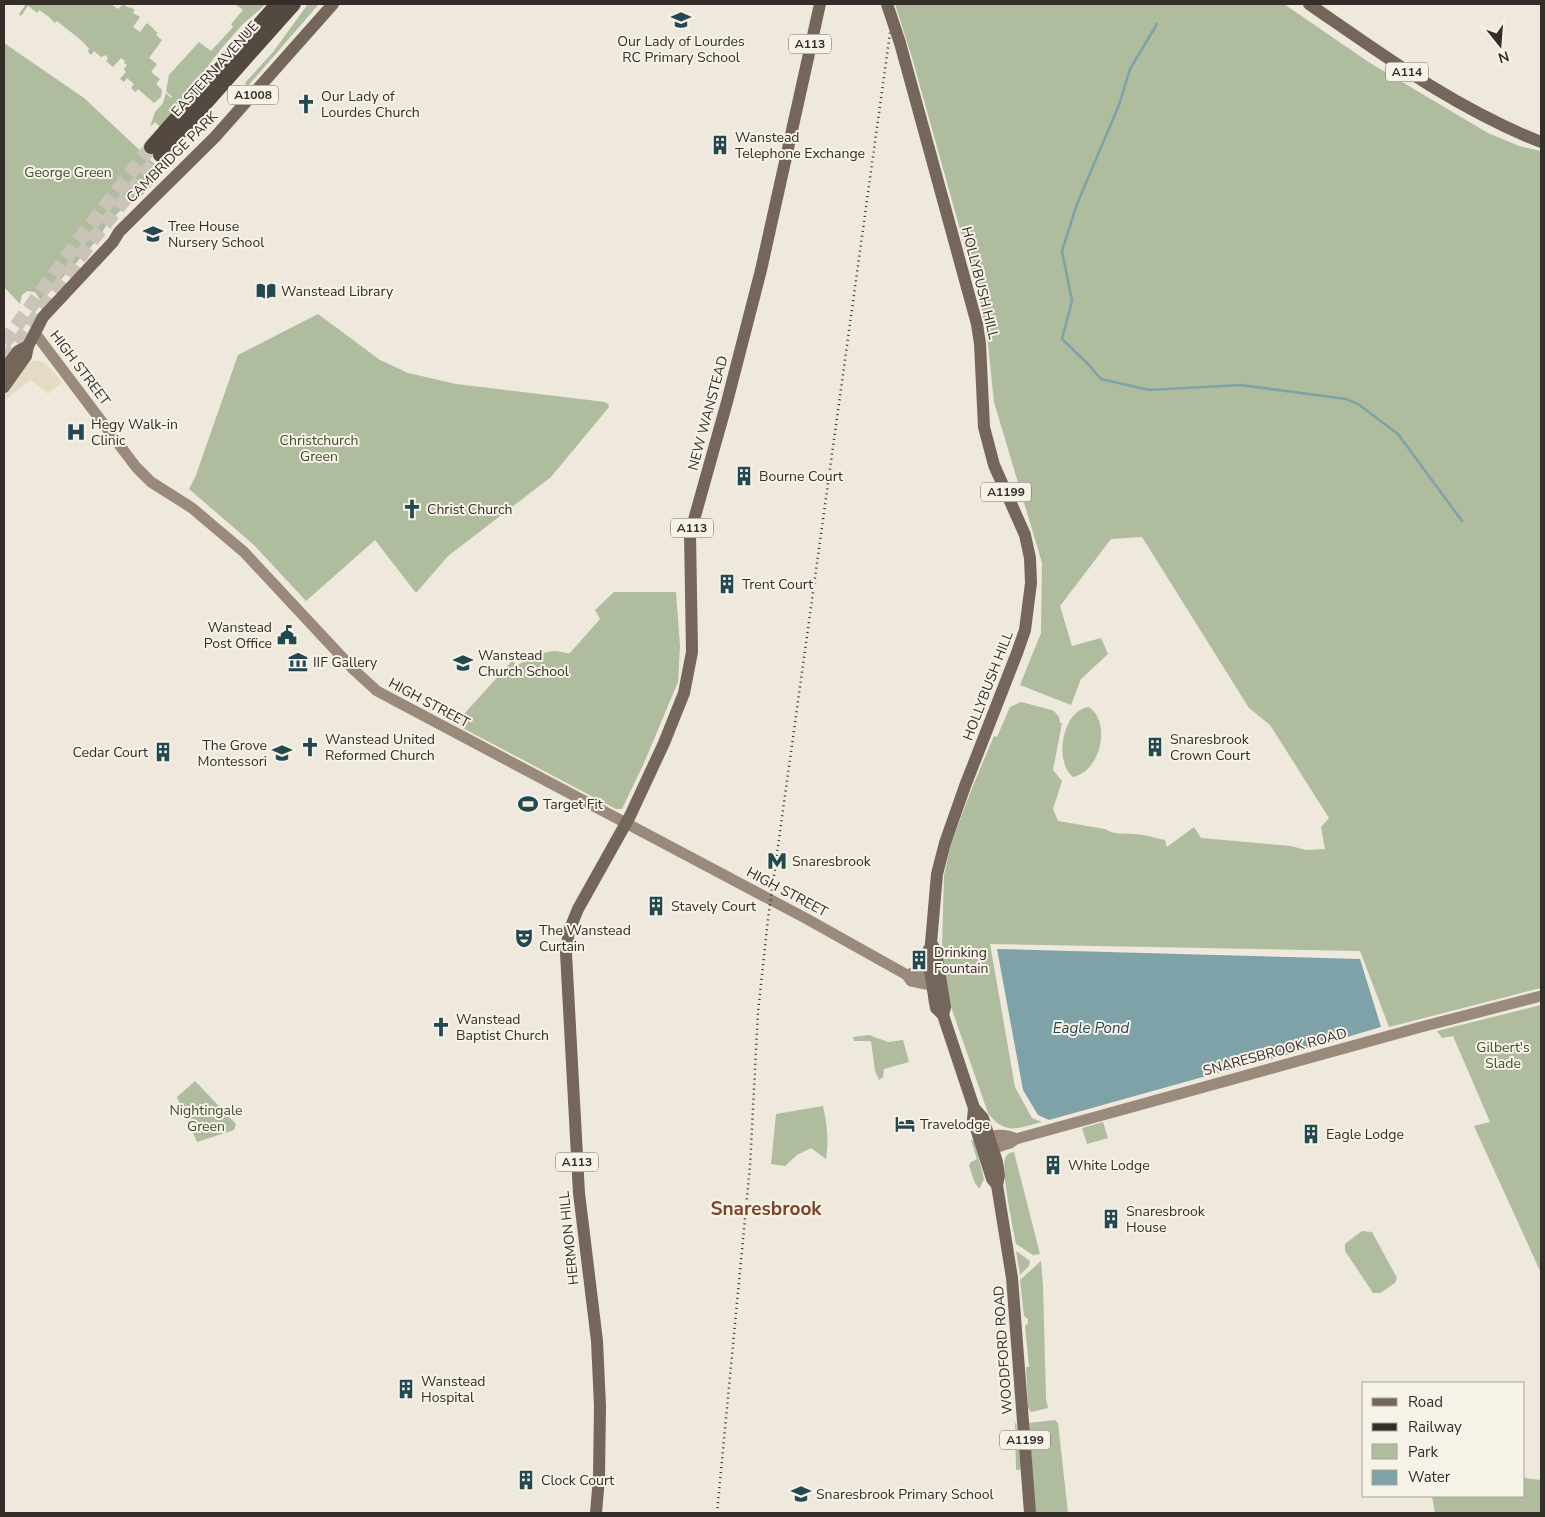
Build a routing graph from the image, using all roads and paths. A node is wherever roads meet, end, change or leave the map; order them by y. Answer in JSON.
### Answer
{"nodes":[{"id":1,"x":277,"y":4,"type":"edge"},
{"id":2,"x":294,"y":4,"type":"edge"},
{"id":3,"x":333,"y":4,"type":"edge"},
{"id":4,"x":820,"y":4,"type":"edge"},
{"id":5,"x":887,"y":4,"type":"edge"},
{"id":6,"x":1308,"y":4,"type":"edge"},
{"id":7,"x":1541,"y":142,"type":"edge"},
{"id":8,"x":35,"y":333,"type":"junction"},
{"id":9,"x":28,"y":346,"type":"junction"},
{"id":10,"x":4,"y":370,"type":"edge"},
{"id":11,"x":4,"y":387,"type":"edge"},
{"id":12,"x":626,"y":824,"type":"junction"},
{"id":13,"x":935,"y":979,"type":"junction"},
{"id":14,"x":1541,"y":996,"type":"edge"},
{"id":15,"x":987,"y":1144,"type":"junction"},
{"id":16,"x":997,"y":1186,"type":"joint"},
{"id":17,"x":596,"y":1513,"type":"edge"},
{"id":18,"x":1030,"y":1513,"type":"edge"}],
"edges":[{"from":1,"to":2,"type":"highway","name":"EASTERN AVENUE"},
{"from":3,"to":8,"type":"main road","name":"CAMBRIDGE PARK","number":"A1008"},
{"from":4,"to":12,"type":"main road","name":"NEW WANSTEAD","number":"A113"},
{"from":5,"to":13,"type":"main road","name":"HOLLYBUSH HILL","number":"A1199","bridge":true},
{"from":6,"to":7,"type":"main road","number":"A114"},
{"from":8,"to":9,"type":"main road","number":"A1008"},
{"from":8,"to":12,"type":"street","name":"HIGH STREET"},
{"from":9,"to":10,"type":"main road","number":"A1008"},
{"from":9,"to":11,"type":"main road","number":"A1008"},
{"from":12,"to":13,"type":"street","name":"HIGH STREET"},
{"from":12,"to":17,"type":"main road","name":"HERMON HILL","number":"A113"},
{"from":13,"to":15,"type":"main road","name":"HOLLYBUSH HILL","number":"A1199"},
{"from":14,"to":15,"type":"street","name":"SNARESBROOK ROAD"},
{"from":15,"to":16,"type":"main road","name":"HOLLYBUSH HILL","number":"A1199"},
{"from":16,"to":18,"type":"main road","name":"WOODFORD ROAD","number":"A1199"}]}
